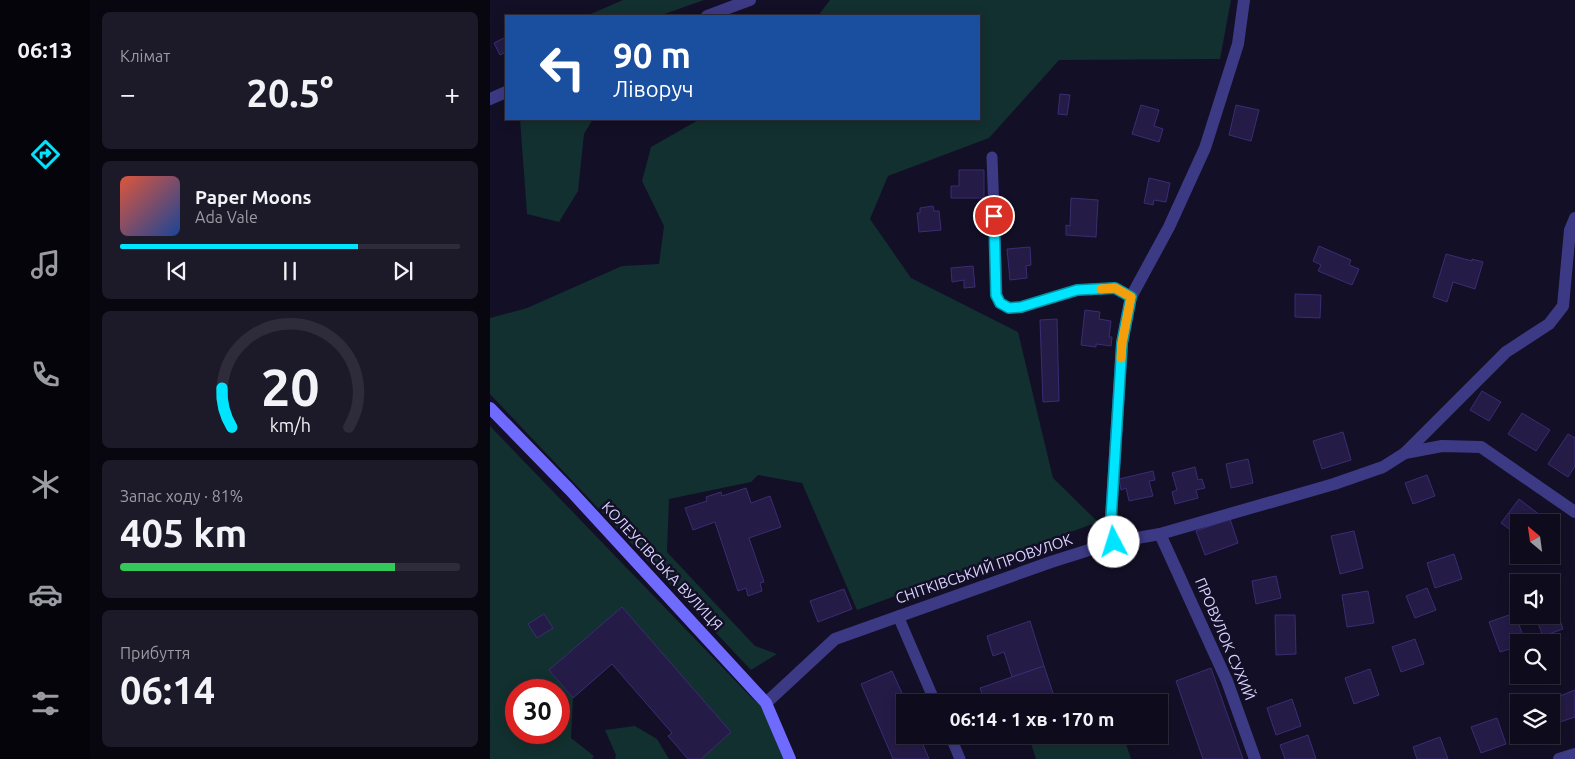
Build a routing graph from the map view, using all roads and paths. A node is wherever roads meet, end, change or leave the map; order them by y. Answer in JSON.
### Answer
{"nodes":[{"id":1,"x":750,"y":0,"type":"edge"},
{"id":2,"x":1244,"y":0,"type":"edge"},
{"id":3,"x":710,"y":15,"type":"edge"},
{"id":4,"x":505,"y":92,"type":"edge"},
{"id":5,"x":490,"y":98,"type":"edge"},
{"id":6,"x":992,"y":157,"type":"dead end"},
{"id":7,"x":1575,"y":218,"type":"edge"},
{"id":8,"x":1570,"y":288,"type":"edge"},
{"id":9,"x":1131,"y":297,"type":"junction"},
{"id":10,"x":490,"y":408,"type":"edge"},
{"id":11,"x":1405,"y":453,"type":"junction"},
{"id":12,"x":1575,"y":512,"type":"edge"},
{"id":13,"x":1160,"y":534,"type":"junction"},
{"id":14,"x":1114,"y":542,"type":"junction"},
{"id":15,"x":898,"y":616,"type":"junction"},
{"id":16,"x":932,"y":694,"type":"edge"},
{"id":17,"x":766,"y":703,"type":"junction"},
{"id":18,"x":954,"y":744,"type":"edge"},
{"id":19,"x":1575,"y":754,"type":"edge"},
{"id":20,"x":790,"y":759,"type":"edge"},
{"id":21,"x":960,"y":759,"type":"edge"},
{"id":22,"x":1255,"y":759,"type":"edge"},
{"id":23,"x":1559,"y":759,"type":"edge"}],
"edges":[{"from":1,"to":3,"type":"street"},
{"from":2,"to":9,"type":"street"},
{"from":4,"to":5,"type":"street"},
{"from":6,"to":9,"type":"lane"},
{"from":7,"to":8,"type":"street","name":"СНІТКІВСЬКИЙ ПРОВУЛОК"},
{"from":8,"to":11,"type":"street","name":"СНІТКІВСЬКИЙ ПРОВУЛОК"},
{"from":9,"to":14,"type":"street"},
{"from":10,"to":17,"type":"street","name":"КОЛЕУСІВСЬКА ВУЛИЦЯ"},
{"from":11,"to":12,"type":"street","name":"СНІТКІВСЬКИЙ ПРОВУЛОК"},
{"from":11,"to":13,"type":"street","name":"СНІТКІВСЬКИЙ ПРОВУЛОК"},
{"from":13,"to":14,"type":"street","name":"СНІТКІВСЬКИЙ ПРОВУЛОК"},
{"from":13,"to":22,"type":"street","name":"ПРОВУЛОК СУХИЙ"},
{"from":14,"to":15,"type":"street","name":"СНІТКІВСЬКИЙ ПРОВУЛОК"},
{"from":15,"to":16,"type":"lane"},
{"from":15,"to":17,"type":"street","name":"СНІТКІВСЬКИЙ ПРОВУЛОК"},
{"from":17,"to":20,"type":"street","name":"КОЛЕУСІВСЬКА ВУЛИЦЯ"},
{"from":18,"to":21,"type":"lane"},
{"from":19,"to":23,"type":"street"}]}
